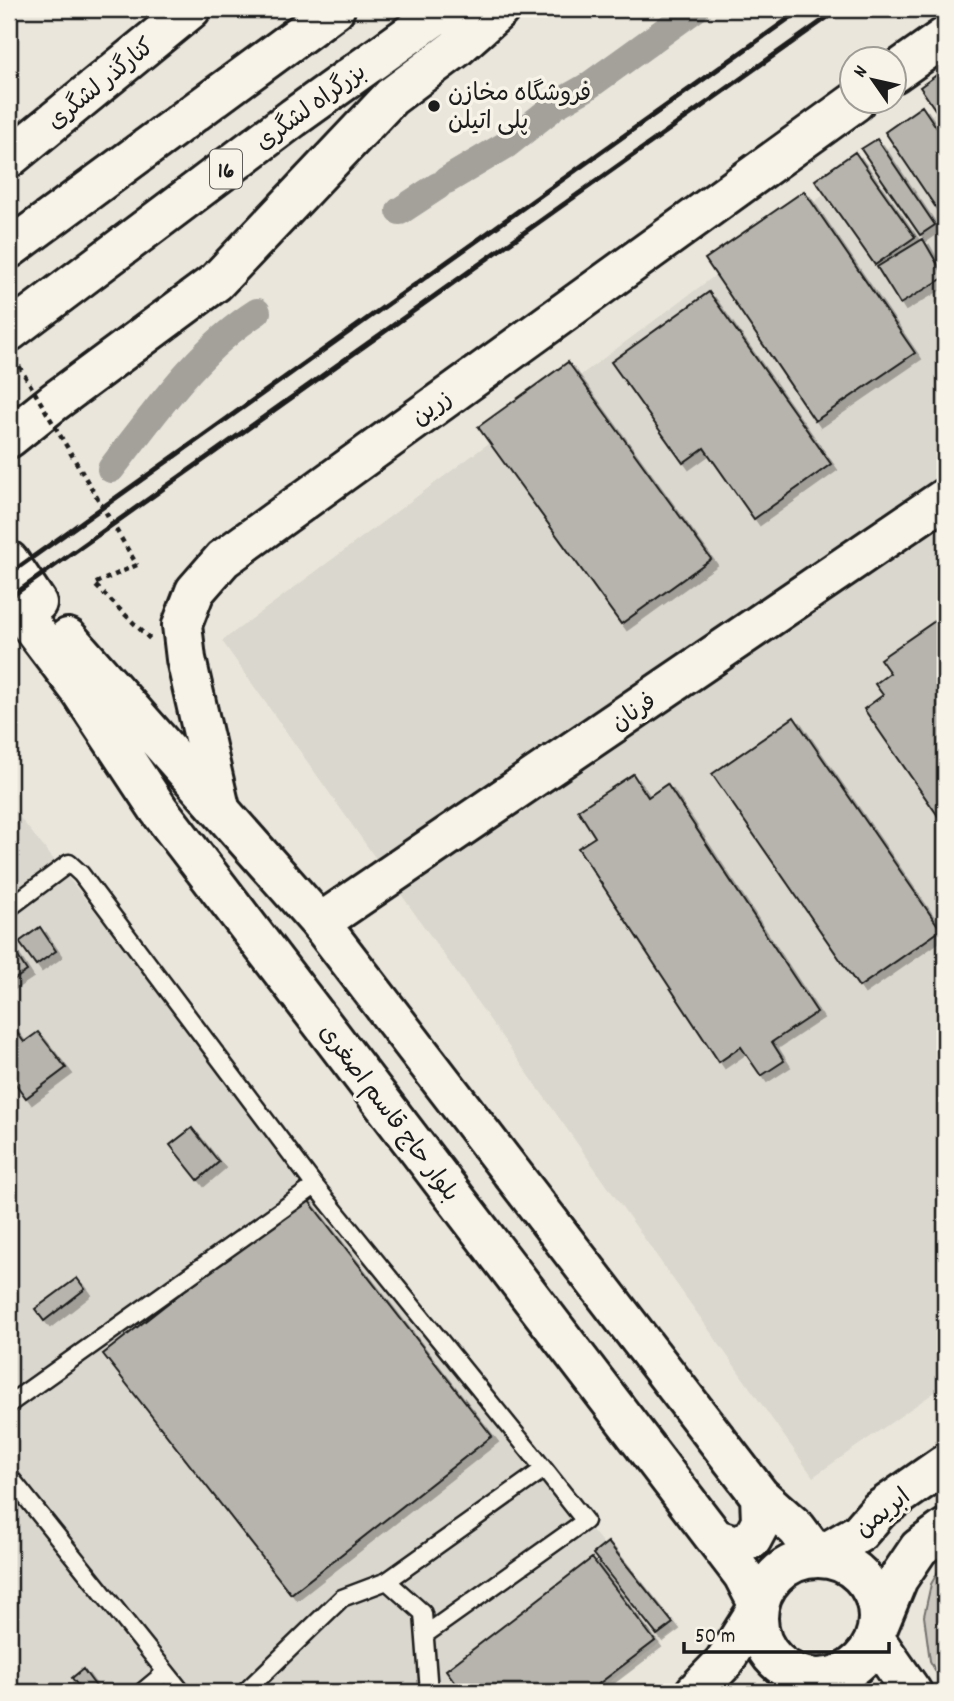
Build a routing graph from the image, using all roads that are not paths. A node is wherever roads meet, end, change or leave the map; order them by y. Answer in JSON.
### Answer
{"nodes":[{"id":1,"x":191,"y":9,"type":"edge"},
{"id":2,"x":335,"y":9,"type":"edge"},
{"id":3,"x":445,"y":9,"type":"edge"},
{"id":4,"x":500,"y":9,"type":"edge"},
{"id":5,"x":314,"y":21,"type":"edge"},
{"id":6,"x":945,"y":37,"type":"edge"},
{"id":7,"x":908,"y":63,"type":"edge"},
{"id":8,"x":838,"y":114,"type":"edge"},
{"id":9,"x":9,"y":158,"type":"edge"},
{"id":10,"x":9,"y":249,"type":"edge"},
{"id":11,"x":9,"y":332,"type":"edge"},
{"id":12,"x":9,"y":438,"type":"edge"},
{"id":13,"x":945,"y":498,"type":"edge"},
{"id":14,"x":9,"y":561,"type":"edge"},
{"id":15,"x":23,"y":605,"type":"edge"},
{"id":16,"x":220,"y":808,"type":"junction"},
{"id":17,"x":288,"y":887,"type":"junction"},
{"id":18,"x":9,"y":908,"type":"edge"},
{"id":19,"x":240,"y":917,"type":"junction"},
{"id":20,"x":320,"y":923,"type":"junction"},
{"id":21,"x":315,"y":1186,"type":"junction"},
{"id":22,"x":9,"y":1404,"type":"edge"},
{"id":23,"x":945,"y":1464,"type":"edge"},
{"id":24,"x":544,"y":1469,"type":"junction"},
{"id":25,"x":9,"y":1476,"type":"edge"},
{"id":26,"x":760,"y":1496,"type":"junction"},
{"id":27,"x":879,"y":1510,"type":"junction"},
{"id":28,"x":717,"y":1539,"type":"junction"},
{"id":29,"x":932,"y":1539,"type":"edge"},
{"id":30,"x":818,"y":1557,"type":"junction"},
{"id":31,"x":387,"y":1581,"type":"junction"},
{"id":32,"x":759,"y":1606,"type":"junction"},
{"id":33,"x":877,"y":1632,"type":"junction"},
{"id":34,"x":426,"y":1634,"type":"junction"},
{"id":35,"x":166,"y":1672,"type":"junction"},
{"id":36,"x":810,"y":1688,"type":"edge"},
{"id":37,"x":142,"y":1692,"type":"edge"},
{"id":38,"x":182,"y":1692,"type":"edge"},
{"id":39,"x":245,"y":1692,"type":"edge"},
{"id":40,"x":429,"y":1692,"type":"edge"},
{"id":41,"x":695,"y":1692,"type":"edge"},
{"id":42,"x":912,"y":1692,"type":"edge"}],
"edges":[{"from":1,"to":9,"type":"main road","name":"کنارگذر لشگری"},
{"from":2,"to":5,"type":"main road"},
{"from":3,"to":11,"type":"main road","name":"بزرگراه لشگری","number":"16"},
{"from":4,"to":12,"type":"main road"},
{"from":5,"to":10,"type":"main road"},
{"from":6,"to":7,"type":"main road"},
{"from":8,"to":16,"type":"main road","name":"زرین"},
{"from":13,"to":20,"type":"main road","name":"فرنان"},
{"from":14,"to":15,"type":"main road"},
{"from":15,"to":16,"type":"main road"},
{"from":15,"to":19,"type":"main road","name":"بلوار حاج قاسم اصغری"},
{"from":16,"to":17,"type":"main road"},
{"from":17,"to":19,"type":"main road"},
{"from":17,"to":20,"type":"main road"},
{"from":18,"to":21,"type":"lane"},
{"from":19,"to":28,"type":"main road","name":"بلوار حاج قاسم اصغری"},
{"from":20,"to":26,"type":"main road"},
{"from":21,"to":22,"type":"lane"},
{"from":21,"to":24,"type":"lane"},
{"from":23,"to":27,"type":"main road","name":"ابریمن"},
{"from":24,"to":31,"type":"lane"},
{"from":24,"to":34,"type":"lane"},
{"from":25,"to":35,"type":"lane"},
{"from":26,"to":28,"type":"main road"},
{"from":26,"to":30,"type":"main road"},
{"from":27,"to":29,"type":"main road"},
{"from":27,"to":30,"type":"main road","name":"ابریمن"},
{"from":28,"to":32,"type":"main road","name":"بلوار حاج قاسم اصغری"},
{"from":29,"to":33,"type":"main road"},
{"from":30,"to":32,"type":"main road"},
{"from":30,"to":33,"type":"main road"},
{"from":31,"to":34,"type":"lane"},
{"from":31,"to":39,"type":"lane"},
{"from":32,"to":36,"type":"main road"},
{"from":32,"to":41,"type":"main road"},
{"from":33,"to":36,"type":"main road"},
{"from":33,"to":42,"type":"main road"},
{"from":34,"to":40,"type":"lane"},
{"from":35,"to":37,"type":"lane"},
{"from":35,"to":38,"type":"lane"}]}
